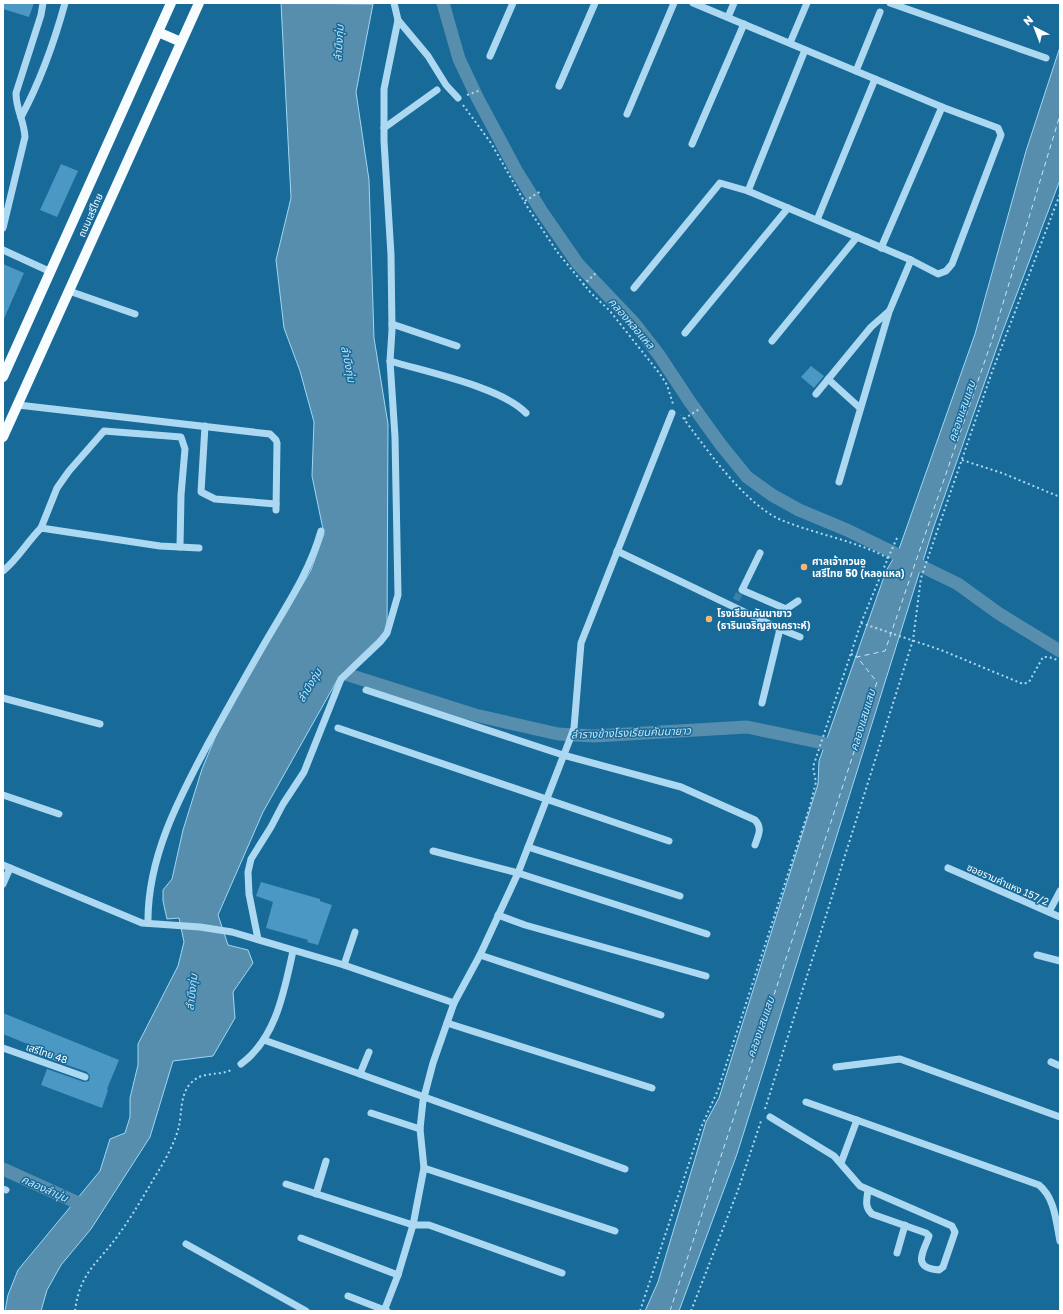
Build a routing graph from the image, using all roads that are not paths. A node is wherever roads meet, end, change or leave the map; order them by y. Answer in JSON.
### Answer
{"nodes":[{"id":1,"x":43,"y":3,"type":"edge"},
{"id":2,"x":65,"y":3,"type":"edge"},
{"id":3,"x":171,"y":3,"type":"edge"},
{"id":4,"x":199,"y":3,"type":"edge"},
{"id":5,"x":394,"y":3,"type":"edge"},
{"id":6,"x":513,"y":3,"type":"edge"},
{"id":7,"x":595,"y":3,"type":"edge"},
{"id":8,"x":674,"y":3,"type":"edge"},
{"id":9,"x":693,"y":3,"type":"edge"},
{"id":10,"x":734,"y":3,"type":"edge"},
{"id":11,"x":807,"y":3,"type":"edge"},
{"id":12,"x":890,"y":3,"type":"edge"},
{"id":13,"x":880,"y":12,"type":"dead end"},
{"id":14,"x":728,"y":17,"type":"junction"},
{"id":15,"x":398,"y":20,"type":"junction"},
{"id":16,"x":744,"y":24,"type":"junction"},
{"id":17,"x":158,"y":32,"type":"junction"},
{"id":18,"x":182,"y":42,"type":"junction"},
{"id":19,"x":790,"y":43,"type":"junction"},
{"id":20,"x":805,"y":50,"type":"junction"},
{"id":21,"x":490,"y":56,"type":"dead end"},
{"id":22,"x":1046,"y":58,"type":"dead end"},
{"id":23,"x":856,"y":71,"type":"junction"},
{"id":24,"x":875,"y":79,"type":"junction"},
{"id":25,"x":559,"y":86,"type":"dead end"},
{"id":26,"x":437,"y":90,"type":"dead end"},
{"id":27,"x":458,"y":98,"type":"road end"},
{"id":28,"x":942,"y":107,"type":"junction"},
{"id":29,"x":627,"y":114,"type":"dead end"},
{"id":30,"x":21,"y":117,"type":"junction"},
{"id":31,"x":384,"y":128,"type":"junction"},
{"id":32,"x":692,"y":144,"type":"dead end"},
{"id":33,"x":748,"y":191,"type":"junction"},
{"id":34,"x":788,"y":208,"type":"junction"},
{"id":35,"x":817,"y":220,"type":"junction"},
{"id":36,"x":3,"y":228,"type":"edge"},
{"id":37,"x":857,"y":237,"type":"junction"},
{"id":38,"x":881,"y":248,"type":"junction"},
{"id":39,"x":3,"y":250,"type":"edge"},
{"id":40,"x":911,"y":260,"type":"junction"},
{"id":41,"x":51,"y":272,"type":"junction"},
{"id":42,"x":634,"y":288,"type":"dead end"},
{"id":43,"x":70,"y":291,"type":"junction"},
{"id":44,"x":889,"y":312,"type":"junction"},
{"id":45,"x":135,"y":314,"type":"dead end"},
{"id":46,"x":392,"y":324,"type":"junction"},
{"id":47,"x":685,"y":334,"type":"dead end"},
{"id":48,"x":772,"y":341,"type":"dead end"},
{"id":49,"x":457,"y":346,"type":"dead end"},
{"id":50,"x":390,"y":361,"type":"junction"},
{"id":51,"x":3,"y":377,"type":"edge"},
{"id":52,"x":828,"y":379,"type":"junction"},
{"id":53,"x":816,"y":394,"type":"dead end"},
{"id":54,"x":18,"y":405,"type":"junction"},
{"id":55,"x":860,"y":408,"type":"junction"},
{"id":56,"x":675,"y":410,"type":"road end"},
{"id":57,"x":526,"y":413,"type":"dead end"},
{"id":58,"x":205,"y":426,"type":"junction"},
{"id":59,"x":3,"y":437,"type":"edge"},
{"id":60,"x":838,"y":482,"type":"dead end"},
{"id":61,"x":41,"y":528,"type":"junction"},
{"id":62,"x":321,"y":532,"type":"dead end"},
{"id":63,"x":180,"y":547,"type":"junction"},
{"id":64,"x":199,"y":548,"type":"dead end"},
{"id":65,"x":617,"y":551,"type":"junction"},
{"id":66,"x":760,"y":553,"type":"dead end"},
{"id":67,"x":3,"y":571,"type":"edge"},
{"id":68,"x":798,"y":601,"type":"dead end"},
{"id":69,"x":780,"y":629,"type":"junction"},
{"id":70,"x":800,"y":637,"type":"dead end"},
{"id":71,"x":366,"y":690,"type":"dead end"},
{"id":72,"x":3,"y":698,"type":"edge"},
{"id":73,"x":762,"y":703,"type":"dead end"},
{"id":74,"x":100,"y":724,"type":"dead end"},
{"id":75,"x":338,"y":728,"type":"dead end"},
{"id":76,"x":563,"y":755,"type":"junction"},
{"id":77,"x":3,"y":795,"type":"edge"},
{"id":78,"x":546,"y":798,"type":"junction"},
{"id":79,"x":59,"y":814,"type":"dead end"},
{"id":80,"x":669,"y":841,"type":"dead end"},
{"id":81,"x":755,"y":845,"type":"dead end"},
{"id":82,"x":528,"y":847,"type":"junction"},
{"id":83,"x":434,"y":851,"type":"dead end"},
{"id":84,"x":6,"y":866,"type":"edge"},
{"id":85,"x":948,"y":868,"type":"dead end"},
{"id":86,"x":518,"y":874,"type":"junction"},
{"id":87,"x":3,"y":884,"type":"edge"},
{"id":88,"x":1060,"y":891,"type":"edge"},
{"id":89,"x":680,"y":896,"type":"dead end"},
{"id":90,"x":1049,"y":912,"type":"junction"},
{"id":91,"x":498,"y":915,"type":"junction"},
{"id":92,"x":1060,"y":917,"type":"edge"},
{"id":93,"x":150,"y":923,"type":"junction"},
{"id":94,"x":355,"y":932,"type":"dead end"},
{"id":95,"x":707,"y":934,"type":"dead end"},
{"id":96,"x":258,"y":939,"type":"junction"},
{"id":97,"x":293,"y":951,"type":"junction"},
{"id":98,"x":480,"y":955,"type":"junction"},
{"id":99,"x":1037,"y":955,"type":"dead end"},
{"id":100,"x":1060,"y":961,"type":"edge"},
{"id":101,"x":344,"y":965,"type":"junction"},
{"id":102,"x":706,"y":976,"type":"dead end"},
{"id":103,"x":454,"y":1004,"type":"junction"},
{"id":104,"x":661,"y":1015,"type":"dead end"},
{"id":105,"x":447,"y":1023,"type":"junction"},
{"id":106,"x":264,"y":1040,"type":"junction"},
{"id":107,"x":3,"y":1048,"type":"edge"},
{"id":108,"x":369,"y":1052,"type":"dead end"},
{"id":109,"x":1051,"y":1062,"type":"dead end"},
{"id":110,"x":241,"y":1064,"type":"road end"},
{"id":111,"x":1060,"y":1066,"type":"edge"},
{"id":112,"x":836,"y":1067,"type":"dead end"},
{"id":113,"x":360,"y":1074,"type":"junction"},
{"id":114,"x":85,"y":1077,"type":"dead end"},
{"id":115,"x":652,"y":1088,"type":"dead end"},
{"id":116,"x":424,"y":1096,"type":"junction"},
{"id":117,"x":806,"y":1102,"type":"dead end"},
{"id":118,"x":371,"y":1113,"type":"dead end"},
{"id":119,"x":770,"y":1117,"type":"dead end"},
{"id":120,"x":1060,"y":1117,"type":"edge"},
{"id":121,"x":857,"y":1120,"type":"junction"},
{"id":122,"x":420,"y":1129,"type":"junction"},
{"id":123,"x":326,"y":1161,"type":"dead end"},
{"id":124,"x":841,"y":1163,"type":"junction"},
{"id":125,"x":424,"y":1168,"type":"junction"},
{"id":126,"x":625,"y":1169,"type":"dead end"},
{"id":127,"x":286,"y":1184,"type":"dead end"},
{"id":128,"x":868,"y":1190,"type":"junction"},
{"id":129,"x":316,"y":1194,"type":"junction"},
{"id":130,"x":413,"y":1225,"type":"junction"},
{"id":131,"x":905,"y":1226,"type":"junction"},
{"id":132,"x":615,"y":1231,"type":"dead end"},
{"id":133,"x":301,"y":1238,"type":"dead end"},
{"id":134,"x":1060,"y":1241,"type":"edge"},
{"id":135,"x":186,"y":1244,"type":"dead end"},
{"id":136,"x":897,"y":1253,"type":"dead end"},
{"id":137,"x":562,"y":1273,"type":"dead end"},
{"id":138,"x":398,"y":1275,"type":"junction"},
{"id":139,"x":348,"y":1296,"type":"dead end"},
{"id":140,"x":306,"y":1311,"type":"edge"},
{"id":141,"x":385,"y":1311,"type":"edge"}],
"edges":[{"from":1,"to":30,"type":"street"},
{"from":2,"to":30,"type":"street"},
{"from":3,"to":17,"type":"main road","name":"ถนนเสรีไทย"},
{"from":4,"to":18,"type":"main road","name":"ถนนเสรีไทย"},
{"from":5,"to":15,"type":"street"},
{"from":6,"to":21,"type":"street"},
{"from":7,"to":25,"type":"street"},
{"from":8,"to":29,"type":"street"},
{"from":9,"to":14,"type":"street"},
{"from":10,"to":14,"type":"street"},
{"from":11,"to":19,"type":"street"},
{"from":12,"to":22,"type":"street"},
{"from":13,"to":23,"type":"street"},
{"from":14,"to":16,"type":"street"},
{"from":15,"to":27,"type":"street"},
{"from":15,"to":31,"type":"street"},
{"from":16,"to":19,"type":"street"},
{"from":16,"to":32,"type":"street"},
{"from":17,"to":18,"type":"main road"},
{"from":17,"to":41,"type":"main road","name":"ถนนเสรีไทย"},
{"from":18,"to":43,"type":"main road","name":"ถนนเสรีไทย"},
{"from":19,"to":20,"type":"street"},
{"from":20,"to":23,"type":"street"},
{"from":20,"to":33,"type":"street"},
{"from":23,"to":24,"type":"street"},
{"from":24,"to":28,"type":"street"},
{"from":24,"to":35,"type":"street"},
{"from":26,"to":31,"type":"street"},
{"from":28,"to":38,"type":"street"},
{"from":28,"to":40,"type":"street"},
{"from":30,"to":36,"type":"street"},
{"from":31,"to":46,"type":"street"},
{"from":33,"to":34,"type":"street"},
{"from":33,"to":42,"type":"street"},
{"from":34,"to":35,"type":"street"},
{"from":34,"to":47,"type":"street"},
{"from":35,"to":37,"type":"street"},
{"from":37,"to":38,"type":"street"},
{"from":37,"to":48,"type":"street"},
{"from":38,"to":40,"type":"street"},
{"from":39,"to":41,"type":"street"},
{"from":40,"to":44,"type":"street"},
{"from":41,"to":51,"type":"main road","name":"ถนนเสรีไทย"},
{"from":43,"to":45,"type":"street"},
{"from":43,"to":54,"type":"main road","name":"ถนนเสรีไทย"},
{"from":44,"to":52,"type":"street"},
{"from":44,"to":55,"type":"street"},
{"from":46,"to":49,"type":"street"},
{"from":46,"to":50,"type":"street"},
{"from":50,"to":57,"type":"street"},
{"from":50,"to":96,"type":"street"},
{"from":52,"to":53,"type":"street"},
{"from":52,"to":55,"type":"street"},
{"from":54,"to":58,"type":"street"},
{"from":54,"to":59,"type":"main road","name":"ถนนเสรีไทย"},
{"from":55,"to":60,"type":"street"},
{"from":56,"to":65,"type":"street"},
{"from":58,"to":58,"type":"street"},
{"from":61,"to":63,"type":"street"},
{"from":61,"to":63,"type":"street"},
{"from":61,"to":67,"type":"street"},
{"from":62,"to":93,"type":"street"},
{"from":63,"to":64,"type":"street"},
{"from":65,"to":69,"type":"street"},
{"from":65,"to":76,"type":"street"},
{"from":66,"to":68,"type":"street"},
{"from":69,"to":70,"type":"street"},
{"from":69,"to":73,"type":"street"},
{"from":71,"to":76,"type":"street"},
{"from":72,"to":74,"type":"street"},
{"from":75,"to":78,"type":"street"},
{"from":76,"to":78,"type":"street"},
{"from":76,"to":81,"type":"street"},
{"from":77,"to":79,"type":"street"},
{"from":78,"to":80,"type":"street"},
{"from":78,"to":82,"type":"street"},
{"from":82,"to":86,"type":"street"},
{"from":82,"to":89,"type":"street"},
{"from":83,"to":86,"type":"street"},
{"from":84,"to":87,"type":"street"},
{"from":84,"to":93,"type":"street"},
{"from":85,"to":90,"type":"street","name":"ซอยรามคำแหง 157/2"},
{"from":86,"to":91,"type":"street"},
{"from":86,"to":95,"type":"street"},
{"from":88,"to":90,"type":"street"},
{"from":90,"to":92,"type":"street","name":"ซอยรามคำแหง 157/2"},
{"from":91,"to":98,"type":"street"},
{"from":91,"to":102,"type":"street"},
{"from":93,"to":96,"type":"street"},
{"from":94,"to":101,"type":"street"},
{"from":96,"to":97,"type":"street"},
{"from":97,"to":101,"type":"street"},
{"from":97,"to":106,"type":"street"},
{"from":98,"to":103,"type":"street"},
{"from":98,"to":104,"type":"street"},
{"from":99,"to":100,"type":"street"},
{"from":101,"to":103,"type":"street"},
{"from":103,"to":105,"type":"street"},
{"from":105,"to":115,"type":"street"},
{"from":105,"to":116,"type":"street"},
{"from":106,"to":110,"type":"street"},
{"from":106,"to":113,"type":"street"},
{"from":107,"to":114,"type":"street","name":"เสรีไทย 48"},
{"from":108,"to":113,"type":"street"},
{"from":109,"to":111,"type":"street"},
{"from":112,"to":120,"type":"street"},
{"from":113,"to":116,"type":"street"},
{"from":116,"to":122,"type":"street"},
{"from":116,"to":126,"type":"street"},
{"from":117,"to":121,"type":"street"},
{"from":118,"to":122,"type":"street"},
{"from":119,"to":124,"type":"street"},
{"from":121,"to":124,"type":"street"},
{"from":121,"to":134,"type":"street"},
{"from":122,"to":125,"type":"street"},
{"from":123,"to":129,"type":"street"},
{"from":124,"to":128,"type":"street"},
{"from":125,"to":130,"type":"street"},
{"from":125,"to":132,"type":"street"},
{"from":127,"to":129,"type":"street"},
{"from":128,"to":131,"type":"street"},
{"from":128,"to":131,"type":"street"},
{"from":129,"to":130,"type":"street"},
{"from":130,"to":137,"type":"street"},
{"from":130,"to":138,"type":"street"},
{"from":131,"to":136,"type":"street"},
{"from":133,"to":138,"type":"street"},
{"from":135,"to":140,"type":"street"},
{"from":138,"to":141,"type":"street"},
{"from":139,"to":141,"type":"street"}]}
